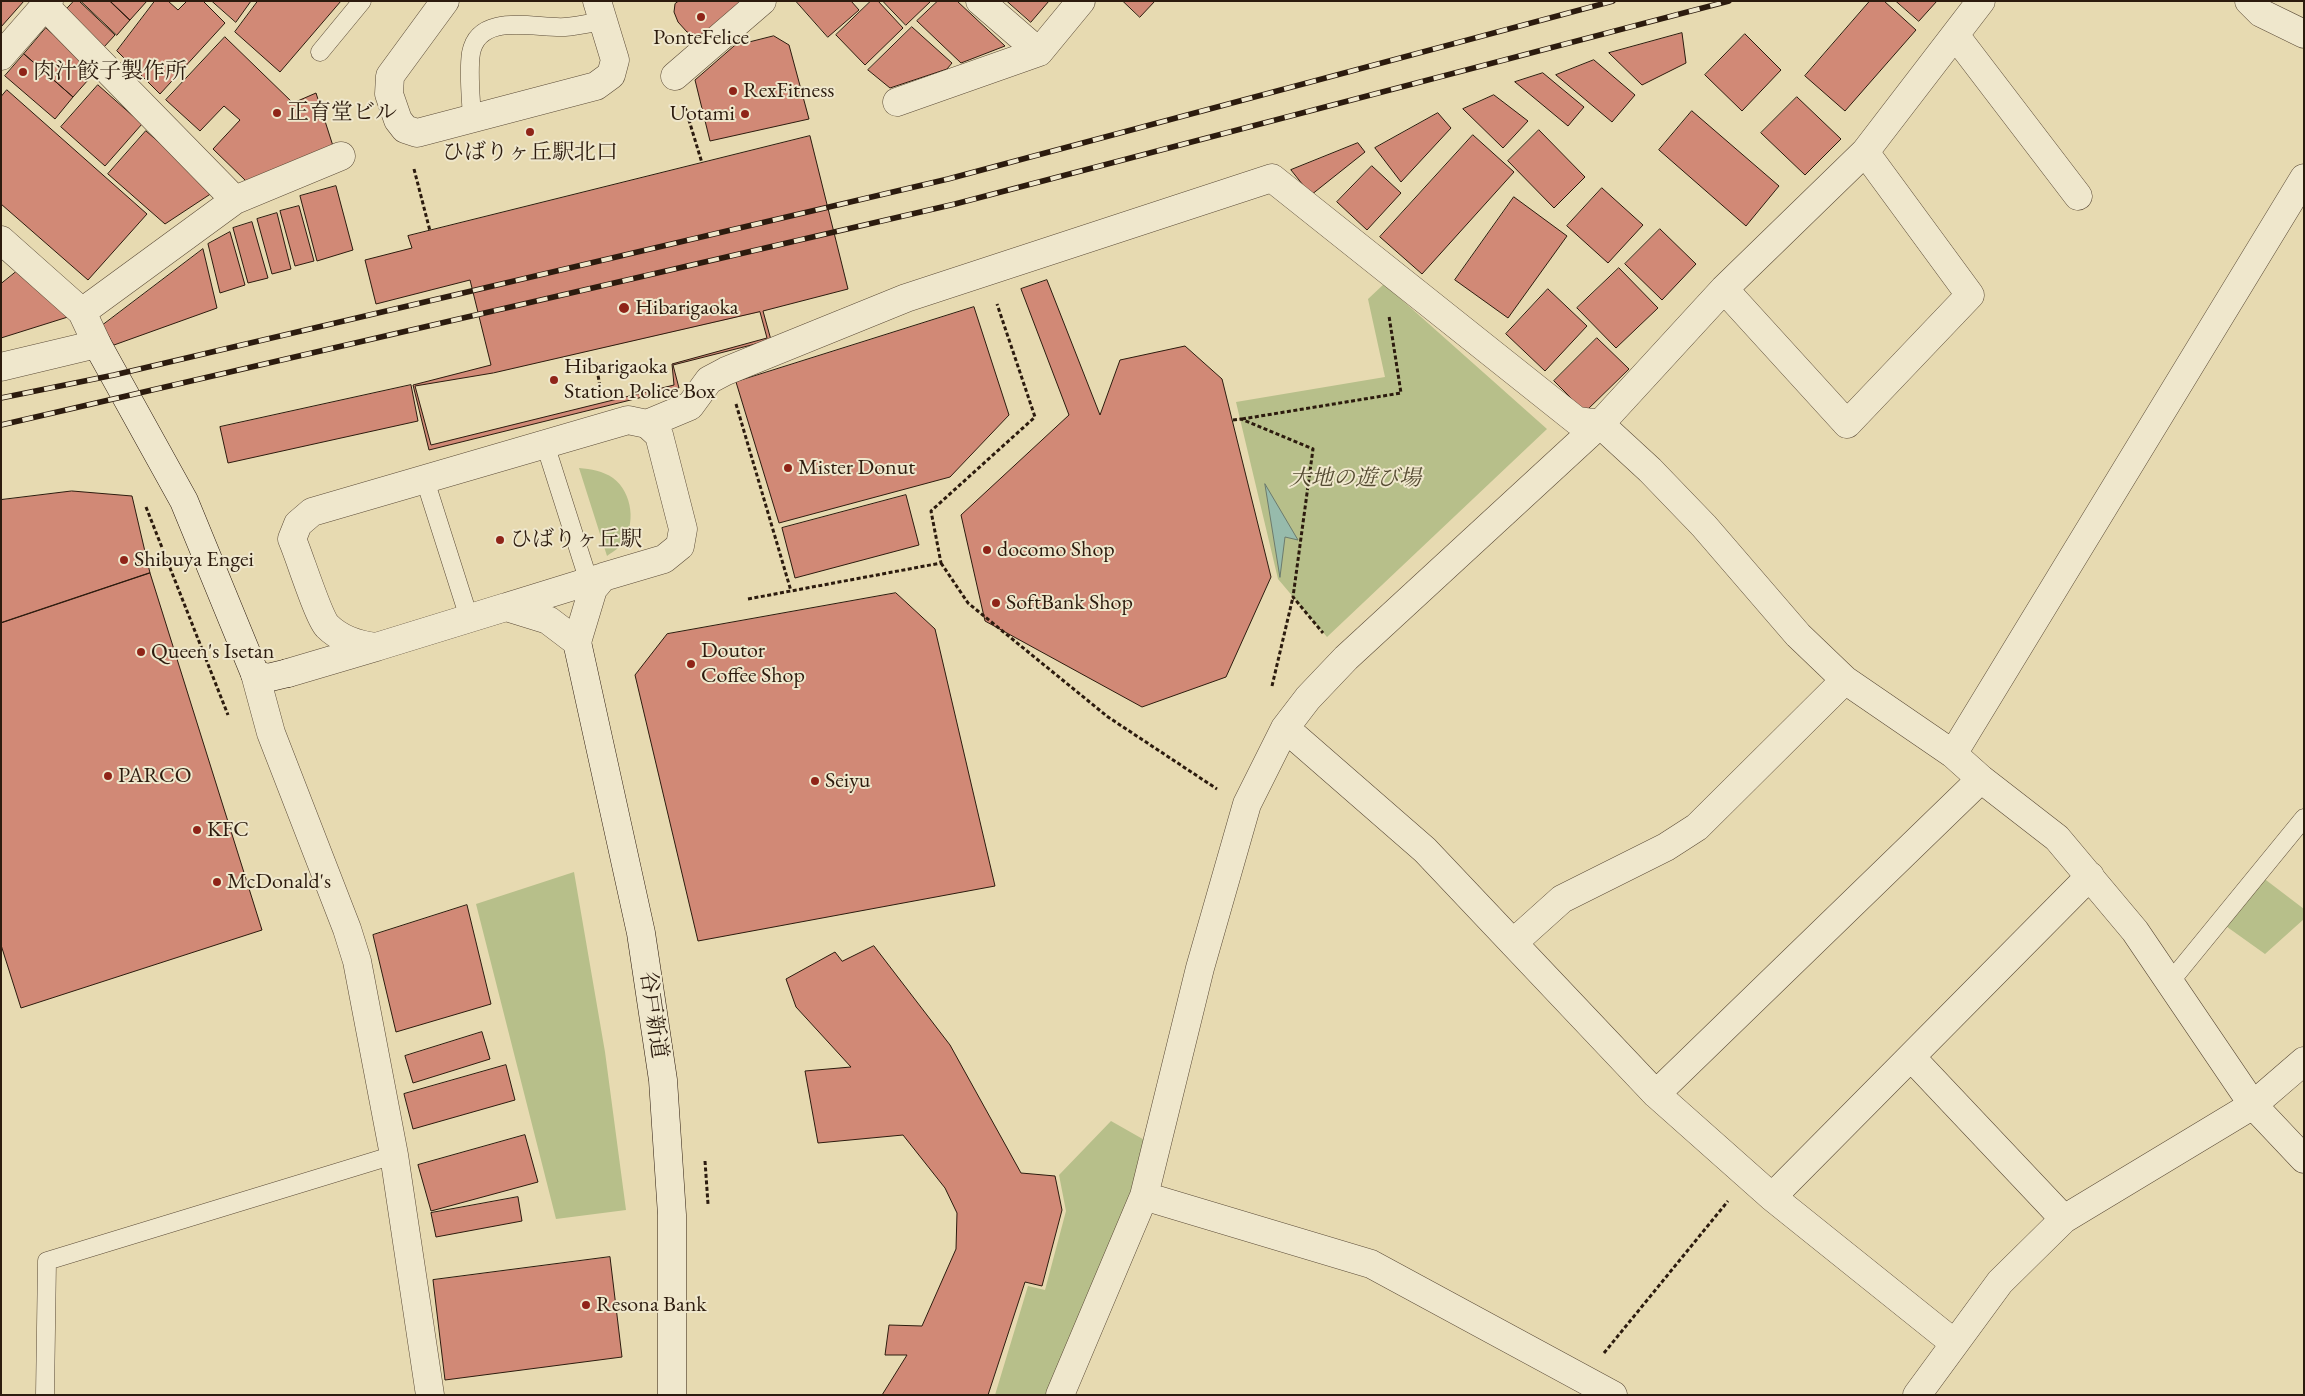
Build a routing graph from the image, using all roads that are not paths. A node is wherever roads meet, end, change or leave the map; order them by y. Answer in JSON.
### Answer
{"nodes":[{"id":1,"x":445,"y":1,"type":"edge"},
{"id":2,"x":762,"y":1,"type":"edge"},
{"id":3,"x":980,"y":1,"type":"edge"},
{"id":4,"x":1081,"y":1,"type":"edge"},
{"id":5,"x":1981,"y":1,"type":"edge"},
{"id":6,"x":2249,"y":1,"type":"edge"},
{"id":7,"x":366,"y":2,"type":"edge"},
{"id":8,"x":47,"y":4,"type":"edge"},
{"id":9,"x":600,"y":11,"type":"edge"},
{"id":10,"x":2304,"y":34,"type":"edge"},
{"id":11,"x":1955,"y":35,"type":"junction"},
{"id":12,"x":320,"y":52,"type":"dead end"},
{"id":13,"x":1039,"y":52,"type":"junction"},
{"id":14,"x":1,"y":56,"type":"edge"},
{"id":15,"x":674,"y":76,"type":"dead end"},
{"id":16,"x":897,"y":102,"type":"dead end"},
{"id":17,"x":472,"y":118,"type":"junction"},
{"id":18,"x":1865,"y":152,"type":"junction"},
{"id":19,"x":341,"y":156,"type":"dead end"},
{"id":20,"x":2304,"y":178,"type":"edge"},
{"id":21,"x":2078,"y":196,"type":"dead end"},
{"id":22,"x":235,"y":200,"type":"junction"},
{"id":23,"x":1,"y":240,"type":"edge"},
{"id":24,"x":1724,"y":289,"type":"junction"},
{"id":25,"x":82,"y":312,"type":"junction"},
{"id":26,"x":97,"y":344,"type":"junction"},
{"id":27,"x":1,"y":367,"type":"edge"},
{"id":28,"x":647,"y":424,"type":"junction"},
{"id":29,"x":1600,"y":424,"type":"junction"},
{"id":30,"x":545,"y":444,"type":"junction"},
{"id":31,"x":425,"y":480,"type":"junction"},
{"id":32,"x":596,"y":580,"type":"junction"},
{"id":33,"x":506,"y":607,"type":"junction"},
{"id":34,"x":469,"y":618,"type":"junction"},
{"id":35,"x":326,"y":625,"type":"junction"},
{"id":36,"x":576,"y":642,"type":"junction"},
{"id":37,"x":376,"y":648,"type":"junction"},
{"id":38,"x":288,"y":673,"type":"junction"},
{"id":39,"x":255,"y":674,"type":"junction"},
{"id":40,"x":1845,"y":680,"type":"junction"},
{"id":41,"x":1285,"y":728,"type":"junction"},
{"id":42,"x":1953,"y":754,"type":"junction"},
{"id":43,"x":1981,"y":779,"type":"junction"},
{"id":44,"x":2304,"y":818,"type":"edge"},
{"id":45,"x":2090,"y":876,"type":"junction"},
{"id":46,"x":1513,"y":943,"type":"junction"},
{"id":47,"x":2170,"y":982,"type":"junction"},
{"id":48,"x":1912,"y":1057,"type":"junction"},
{"id":49,"x":2304,"y":1061,"type":"edge"},
{"id":50,"x":1656,"y":1094,"type":"junction"},
{"id":51,"x":2253,"y":1105,"type":"junction"},
{"id":52,"x":394,"y":1155,"type":"junction"},
{"id":53,"x":2304,"y":1159,"type":"edge"},
{"id":54,"x":1144,"y":1196,"type":"junction"},
{"id":55,"x":1772,"y":1197,"type":"junction"},
{"id":56,"x":2064,"y":1219,"type":"junction"},
{"id":57,"x":1954,"y":1343,"type":"junction"},
{"id":58,"x":45,"y":1395,"type":"edge"},
{"id":59,"x":430,"y":1395,"type":"edge"},
{"id":60,"x":672,"y":1395,"type":"edge"},
{"id":61,"x":1060,"y":1395,"type":"edge"},
{"id":62,"x":1613,"y":1395,"type":"edge"},
{"id":63,"x":1917,"y":1395,"type":"edge"}],
"edges":[{"from":1,"to":17,"type":"street"},
{"from":2,"to":15,"type":"street"},
{"from":3,"to":13,"type":"street"},
{"from":4,"to":13,"type":"street"},
{"from":5,"to":11,"type":"street"},
{"from":6,"to":10,"type":"street"},
{"from":7,"to":12,"type":"lane"},
{"from":8,"to":14,"type":"street"},
{"from":8,"to":22,"type":"street"},
{"from":9,"to":17,"type":"lane"},
{"from":9,"to":17,"type":"street"},
{"from":11,"to":18,"type":"street"},
{"from":11,"to":21,"type":"street"},
{"from":13,"to":16,"type":"street"},
{"from":18,"to":24,"type":"street"},
{"from":18,"to":24,"type":"street"},
{"from":19,"to":22,"type":"street"},
{"from":20,"to":42,"type":"street"},
{"from":22,"to":25,"type":"street"},
{"from":23,"to":25,"type":"street"},
{"from":24,"to":29,"type":"street"},
{"from":25,"to":26,"type":"street"},
{"from":26,"to":27,"type":"street"},
{"from":26,"to":39,"type":"street"},
{"from":28,"to":29,"type":"street"},
{"from":28,"to":30,"type":"street"},
{"from":28,"to":32,"type":"street"},
{"from":29,"to":40,"type":"street"},
{"from":29,"to":41,"type":"street"},
{"from":30,"to":31,"type":"street"},
{"from":30,"to":32,"type":"lane"},
{"from":31,"to":34,"type":"lane"},
{"from":31,"to":35,"type":"street"},
{"from":32,"to":33,"type":"street"},
{"from":32,"to":36,"type":"street"},
{"from":33,"to":34,"type":"street"},
{"from":33,"to":36,"type":"street"},
{"from":34,"to":37,"type":"street"},
{"from":35,"to":37,"type":"street"},
{"from":35,"to":38,"type":"street"},
{"from":36,"to":60,"type":"street","name":"谷戸新道"},
{"from":37,"to":38,"type":"street"},
{"from":38,"to":39,"type":"street"},
{"from":39,"to":52,"type":"street"},
{"from":40,"to":42,"type":"street"},
{"from":40,"to":46,"type":"street"},
{"from":41,"to":46,"type":"street"},
{"from":41,"to":54,"type":"street"},
{"from":42,"to":43,"type":"street"},
{"from":43,"to":45,"type":"street"},
{"from":43,"to":50,"type":"street"},
{"from":44,"to":47,"type":"lane"},
{"from":45,"to":47,"type":"street"},
{"from":45,"to":48,"type":"street"},
{"from":46,"to":50,"type":"street"},
{"from":47,"to":51,"type":"street"},
{"from":48,"to":55,"type":"street"},
{"from":48,"to":56,"type":"street"},
{"from":49,"to":51,"type":"street"},
{"from":50,"to":55,"type":"street"},
{"from":51,"to":53,"type":"street"},
{"from":51,"to":56,"type":"street"},
{"from":52,"to":58,"type":"lane"},
{"from":52,"to":59,"type":"street"},
{"from":54,"to":61,"type":"street"},
{"from":54,"to":62,"type":"street"},
{"from":55,"to":57,"type":"street"},
{"from":56,"to":57,"type":"street"},
{"from":57,"to":63,"type":"street"}]}
